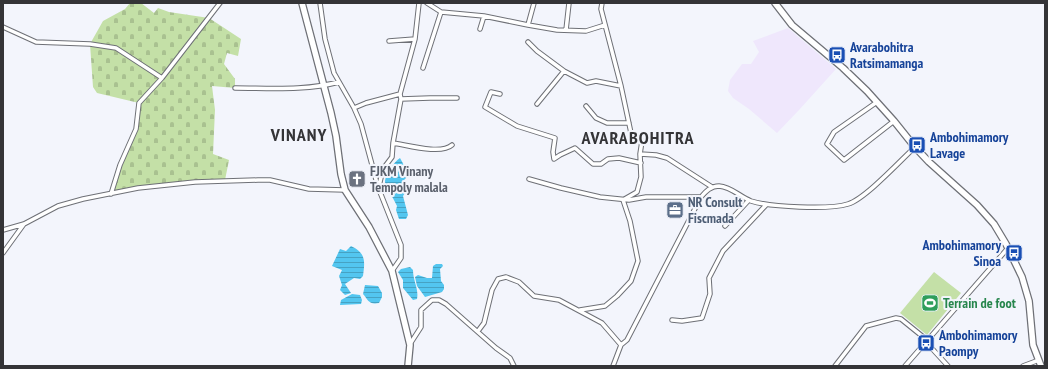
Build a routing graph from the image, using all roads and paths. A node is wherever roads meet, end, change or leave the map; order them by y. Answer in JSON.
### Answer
{"nodes":[{"id":1,"x":220,"y":3,"type":"edge"},
{"id":2,"x":302,"y":3,"type":"edge"},
{"id":3,"x":320,"y":3,"type":"edge"},
{"id":4,"x":419,"y":3,"type":"edge"},
{"id":5,"x":426,"y":3,"type":"edge"},
{"id":6,"x":534,"y":3,"type":"edge"},
{"id":7,"x":569,"y":3,"type":"edge"},
{"id":8,"x":597,"y":3,"type":"edge"},
{"id":9,"x":602,"y":3,"type":"edge"},
{"id":10,"x":775,"y":3,"type":"edge"},
{"id":11,"x":601,"y":9,"type":"junction"},
{"id":12,"x":441,"y":12,"type":"junction"},
{"id":13,"x":484,"y":16,"type":"junction"},
{"id":14,"x":528,"y":25,"type":"junction"},
{"id":15,"x":605,"y":25,"type":"junction"},
{"id":16,"x":3,"y":27,"type":"edge"},
{"id":17,"x":480,"y":29,"type":"dead end"},
{"id":18,"x":566,"y":30,"type":"junction"},
{"id":19,"x":415,"y":39,"type":"junction"},
{"id":20,"x":389,"y":41,"type":"dead end"},
{"id":21,"x":528,"y":42,"type":"dead end"},
{"id":22,"x":423,"y":68,"type":"dead end"},
{"id":23,"x":564,"y":71,"type":"junction"},
{"id":24,"x":162,"y":78,"type":"junction"},
{"id":25,"x":339,"y":82,"type":"junction"},
{"id":26,"x":324,"y":86,"type":"junction"},
{"id":27,"x":621,"y":86,"type":"junction"},
{"id":28,"x":235,"y":88,"type":"dead end"},
{"id":29,"x":400,"y":94,"type":"junction"},
{"id":30,"x":500,"y":94,"type":"dead end"},
{"id":31,"x":457,"y":98,"type":"dead end"},
{"id":32,"x":401,"y":99,"type":"junction"},
{"id":33,"x":877,"y":102,"type":"junction"},
{"id":34,"x":537,"y":104,"type":"dead end"},
{"id":35,"x":586,"y":106,"type":"dead end"},
{"id":36,"x":354,"y":108,"type":"junction"},
{"id":37,"x":894,"y":121,"type":"junction"},
{"id":38,"x":628,"y":123,"type":"junction"},
{"id":39,"x":393,"y":143,"type":"junction"},
{"id":40,"x":452,"y":145,"type":"dead end"},
{"id":41,"x":915,"y":148,"type":"junction"},
{"id":42,"x":640,"y":154,"type":"junction"},
{"id":43,"x":640,"y":162,"type":"junction"},
{"id":44,"x":529,"y":179,"type":"dead end"},
{"id":45,"x":378,"y":187,"type":"junction"},
{"id":46,"x":712,"y":187,"type":"junction"},
{"id":47,"x":346,"y":190,"type":"junction"},
{"id":48,"x":111,"y":194,"type":"junction"},
{"id":49,"x":701,"y":197,"type":"junction"},
{"id":50,"x":623,"y":200,"type":"junction"},
{"id":51,"x":749,"y":200,"type":"junction"},
{"id":52,"x":766,"y":205,"type":"junction"},
{"id":53,"x":24,"y":224,"type":"junction"},
{"id":54,"x":725,"y":226,"type":"dead end"},
{"id":55,"x":3,"y":230,"type":"edge"},
{"id":56,"x":1008,"y":248,"type":"junction"},
{"id":57,"x":3,"y":254,"type":"edge"},
{"id":58,"x":392,"y":271,"type":"junction"},
{"id":59,"x":578,"y":310,"type":"junction"},
{"id":60,"x":672,"y":320,"type":"dead end"},
{"id":61,"x":478,"y":331,"type":"junction"},
{"id":62,"x":927,"y":341,"type":"junction"},
{"id":63,"x":410,"y":345,"type":"junction"},
{"id":64,"x":621,"y":345,"type":"junction"},
{"id":65,"x":1039,"y":360,"type":"junction"},
{"id":66,"x":408,"y":366,"type":"edge"},
{"id":67,"x":514,"y":366,"type":"edge"},
{"id":68,"x":613,"y":366,"type":"edge"},
{"id":69,"x":835,"y":366,"type":"edge"},
{"id":70,"x":905,"y":366,"type":"edge"},
{"id":71,"x":948,"y":366,"type":"edge"},
{"id":72,"x":1023,"y":366,"type":"edge"},
{"id":73,"x":1041,"y":366,"type":"edge"}],
"edges":[{"from":1,"to":24,"type":"street"},
{"from":2,"to":26,"type":"street"},
{"from":3,"to":25,"type":"street"},
{"from":4,"to":19,"type":"street"},
{"from":5,"to":12,"type":"street"},
{"from":6,"to":14,"type":"street"},
{"from":7,"to":18,"type":"street"},
{"from":8,"to":11,"type":"street"},
{"from":9,"to":11,"type":"street"},
{"from":10,"to":33,"type":"street"},
{"from":11,"to":15,"type":"street"},
{"from":12,"to":13,"type":"street"},
{"from":12,"to":22,"type":"street"},
{"from":13,"to":14,"type":"street"},
{"from":13,"to":17,"type":"street"},
{"from":14,"to":18,"type":"street"},
{"from":15,"to":18,"type":"street"},
{"from":15,"to":27,"type":"street"},
{"from":16,"to":24,"type":"street"},
{"from":19,"to":20,"type":"street"},
{"from":19,"to":29,"type":"street"},
{"from":21,"to":23,"type":"street"},
{"from":23,"to":27,"type":"street"},
{"from":23,"to":34,"type":"street"},
{"from":24,"to":48,"type":"street"},
{"from":25,"to":26,"type":"street"},
{"from":25,"to":36,"type":"street"},
{"from":26,"to":28,"type":"street"},
{"from":26,"to":47,"type":"street"},
{"from":27,"to":38,"type":"street"},
{"from":29,"to":32,"type":"street"},
{"from":29,"to":36,"type":"street"},
{"from":30,"to":43,"type":"street"},
{"from":31,"to":32,"type":"street"},
{"from":32,"to":39,"type":"street"},
{"from":33,"to":37,"type":"street"},
{"from":33,"to":37,"type":"street"},
{"from":35,"to":38,"type":"street"},
{"from":36,"to":45,"type":"street"},
{"from":37,"to":41,"type":"street"},
{"from":38,"to":42,"type":"street"},
{"from":39,"to":40,"type":"street"},
{"from":39,"to":45,"type":"street"},
{"from":41,"to":52,"type":"street"},
{"from":41,"to":56,"type":"street"},
{"from":42,"to":43,"type":"street"},
{"from":42,"to":46,"type":"street"},
{"from":43,"to":50,"type":"street"},
{"from":44,"to":50,"type":"street"},
{"from":45,"to":58,"type":"street"},
{"from":46,"to":49,"type":"street"},
{"from":46,"to":51,"type":"street"},
{"from":47,"to":48,"type":"street"},
{"from":47,"to":58,"type":"street"},
{"from":48,"to":53,"type":"street"},
{"from":49,"to":50,"type":"street"},
{"from":49,"to":64,"type":"street"},
{"from":50,"to":59,"type":"street"},
{"from":51,"to":52,"type":"street"},
{"from":51,"to":54,"type":"street"},
{"from":52,"to":60,"type":"street"},
{"from":53,"to":55,"type":"street"},
{"from":53,"to":57,"type":"street"},
{"from":56,"to":62,"type":"street"},
{"from":56,"to":65,"type":"street"},
{"from":58,"to":63,"type":"street"},
{"from":59,"to":61,"type":"street"},
{"from":59,"to":64,"type":"street"},
{"from":61,"to":63,"type":"street"},
{"from":61,"to":67,"type":"street"},
{"from":62,"to":69,"type":"street"},
{"from":62,"to":70,"type":"street"},
{"from":62,"to":71,"type":"street"},
{"from":63,"to":66,"type":"street"},
{"from":64,"to":68,"type":"street"},
{"from":65,"to":72,"type":"street"},
{"from":65,"to":73,"type":"street"}]}
